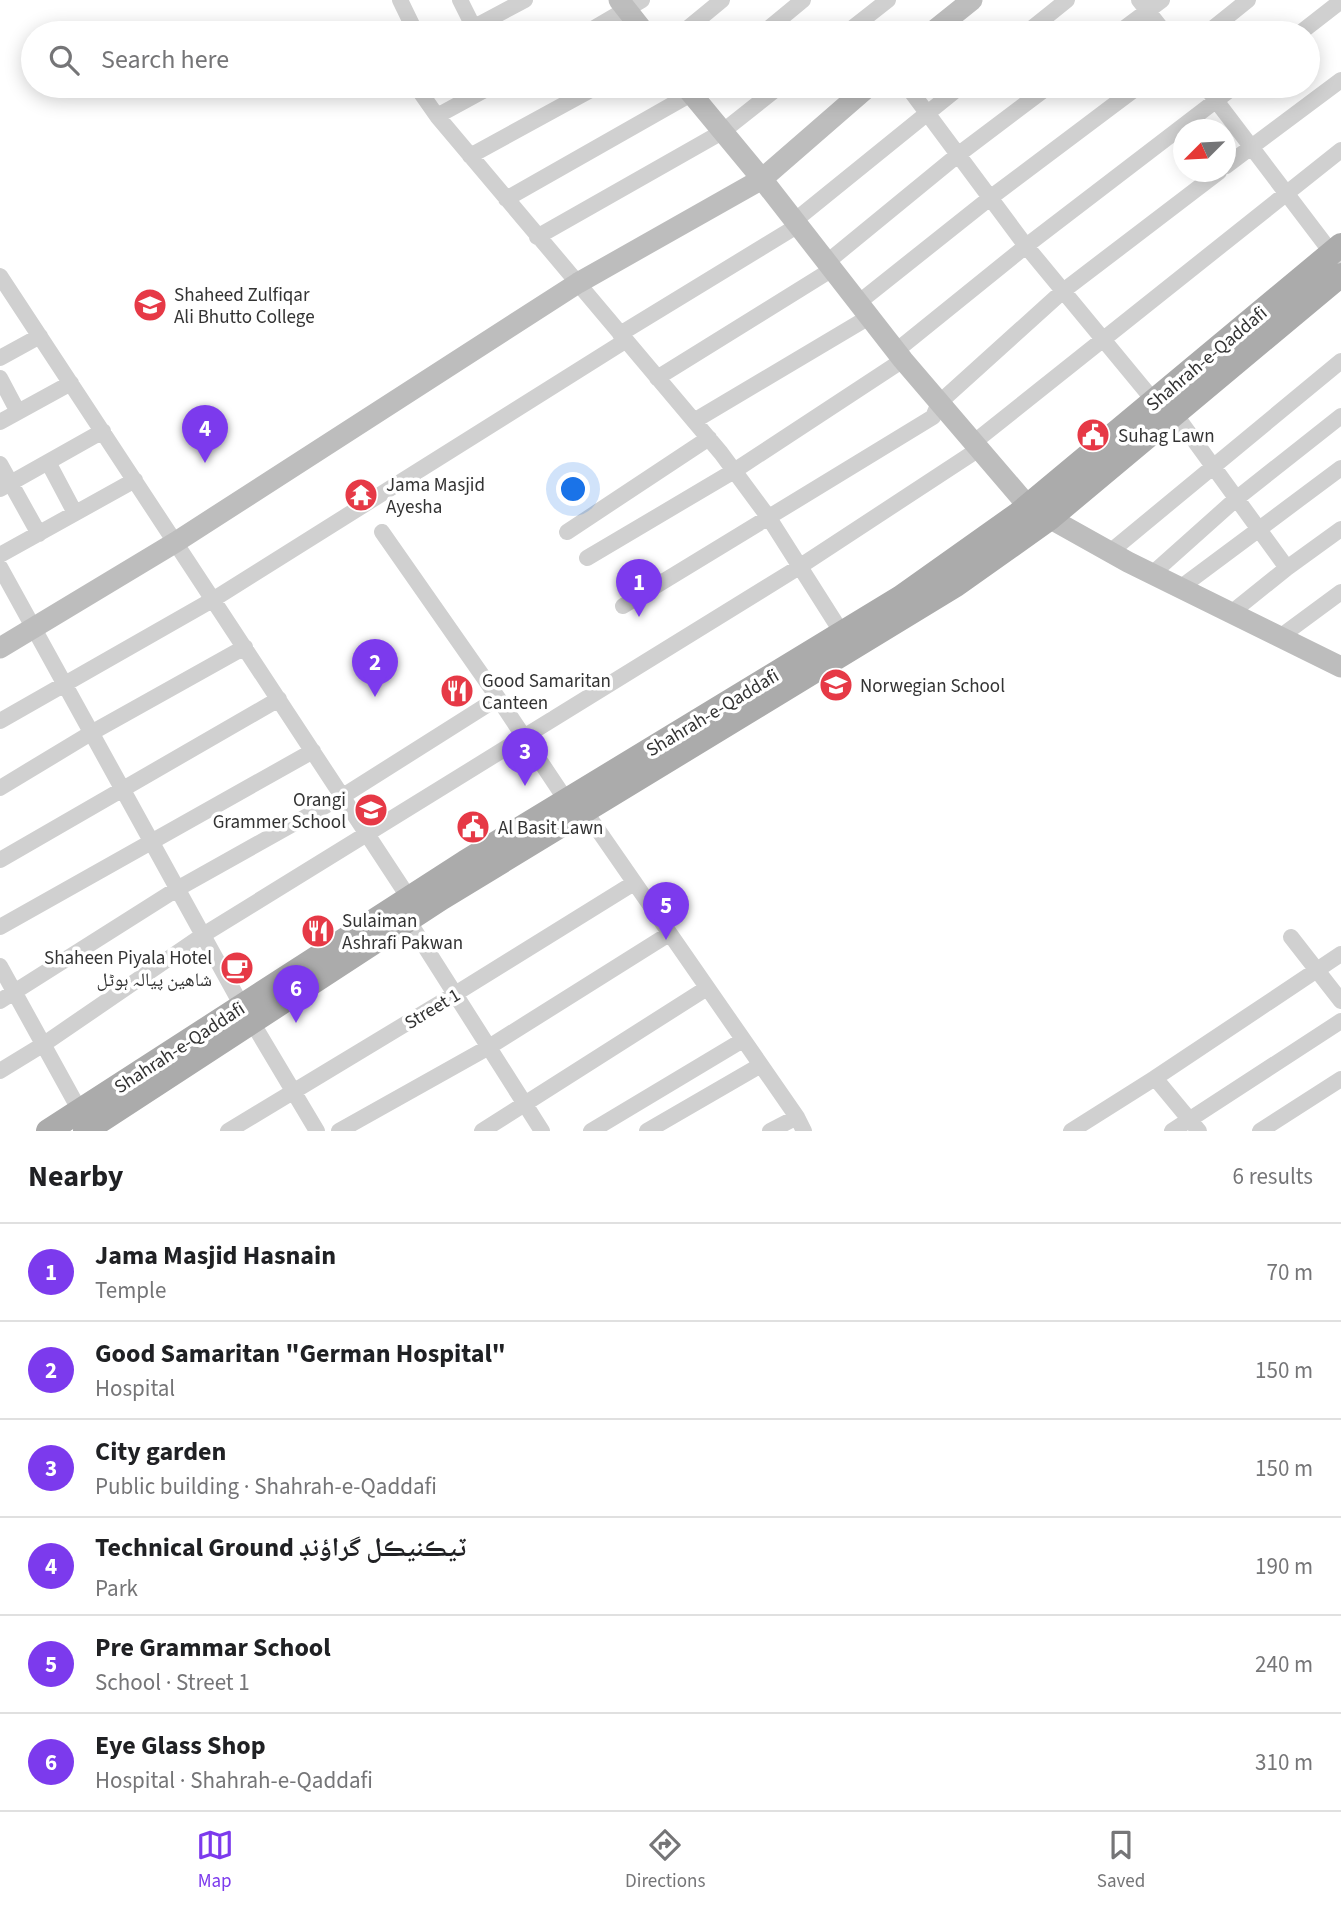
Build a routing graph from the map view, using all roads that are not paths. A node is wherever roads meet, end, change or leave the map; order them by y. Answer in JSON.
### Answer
{"nodes":[{"id":1,"x":400,"y":0,"type":"edge"},
{"id":2,"x":460,"y":0,"type":"edge"},
{"id":3,"x":526,"y":0,"type":"edge"},
{"id":4,"x":722,"y":0,"type":"edge"},
{"id":5,"x":803,"y":0,"type":"edge"},
{"id":6,"x":888,"y":0,"type":"edge"},
{"id":7,"x":972,"y":0,"type":"edge"},
{"id":8,"x":1067,"y":0,"type":"edge"},
{"id":9,"x":1162,"y":0,"type":"edge"},
{"id":10,"x":1248,"y":0,"type":"edge"},
{"id":11,"x":1341,"y":1,"type":"edge"},
{"id":12,"x":508,"y":4,"type":"edge"},
{"id":13,"x":630,"y":4,"type":"edge"},
{"id":14,"x":1144,"y":5,"type":"edge"},
{"id":15,"x":410,"y":21,"type":"edge"},
{"id":16,"x":466,"y":21,"type":"edge"},
{"id":17,"x":482,"y":21,"type":"edge"},
{"id":18,"x":604,"y":21,"type":"edge"},
{"id":19,"x":639,"y":21,"type":"edge"},
{"id":20,"x":697,"y":21,"type":"edge"},
{"id":21,"x":778,"y":21,"type":"edge"},
{"id":22,"x":867,"y":21,"type":"edge"},
{"id":23,"x":946,"y":21,"type":"edge"},
{"id":24,"x":1041,"y":21,"type":"edge"},
{"id":25,"x":1129,"y":21,"type":"edge"},
{"id":26,"x":1156,"y":21,"type":"edge"},
{"id":27,"x":1222,"y":21,"type":"edge"},
{"id":28,"x":1315,"y":21,"type":"edge"},
{"id":29,"x":1341,"y":80,"type":"edge"},
{"id":30,"x":1320,"y":95,"type":"edge"},
{"id":31,"x":424,"y":98,"type":"edge"},
{"id":32,"x":470,"y":98,"type":"edge"},
{"id":33,"x":576,"y":98,"type":"edge"},
{"id":34,"x":675,"y":98,"type":"edge"},
{"id":35,"x":699,"y":98,"type":"edge"},
{"id":36,"x":765,"y":98,"type":"edge"},
{"id":37,"x":855,"y":98,"type":"edge"},
{"id":38,"x":915,"y":98,"type":"edge"},
{"id":39,"x":946,"y":98,"type":"edge"},
{"id":40,"x":1033,"y":98,"type":"edge"},
{"id":41,"x":1123,"y":98,"type":"edge"},
{"id":42,"x":1219,"y":98,"type":"edge"},
{"id":43,"x":1317,"y":98,"type":"edge"},
{"id":44,"x":1216,"y":100,"type":"junction"},
{"id":45,"x":926,"y":114,"type":"junction"},
{"id":46,"x":437,"y":116,"type":"junction"},
{"id":47,"x":722,"y":132,"type":"junction"},
{"id":48,"x":1250,"y":147,"type":"junction"},
{"id":49,"x":1341,"y":150,"type":"edge"},
{"id":50,"x":959,"y":154,"type":"junction"},
{"id":51,"x":470,"y":156,"type":"junction"},
{"id":52,"x":1236,"y":158,"type":"edge"},
{"id":53,"x":762,"y":179,"type":"junction"},
{"id":54,"x":1206,"y":182,"type":"edge"},
{"id":55,"x":1285,"y":194,"type":"junction"},
{"id":56,"x":990,"y":198,"type":"junction"},
{"id":57,"x":506,"y":199,"type":"junction"},
{"id":58,"x":795,"y":224,"type":"junction"},
{"id":59,"x":537,"y":237,"type":"junction"},
{"id":60,"x":1026,"y":246,"type":"junction"},
{"id":61,"x":1339,"y":259,"type":"edge"},
{"id":62,"x":828,"y":266,"type":"junction"},
{"id":63,"x":0,"y":276,"type":"edge"},
{"id":64,"x":578,"y":283,"type":"junction"},
{"id":65,"x":1063,"y":291,"type":"junction"},
{"id":66,"x":7,"y":300,"type":"edge"},
{"id":67,"x":863,"y":310,"type":"junction"},
{"id":68,"x":40,"y":336,"type":"junction"},
{"id":69,"x":622,"y":338,"type":"junction"},
{"id":70,"x":1101,"y":339,"type":"junction"},
{"id":71,"x":899,"y":356,"type":"junction"},
{"id":72,"x":0,"y":358,"type":"edge"},
{"id":73,"x":1341,"y":361,"type":"edge"},
{"id":74,"x":0,"y":378,"type":"edge"},
{"id":75,"x":657,"y":378,"type":"junction"},
{"id":76,"x":71,"y":383,"type":"junction"},
{"id":77,"x":939,"y":403,"type":"junction"},
{"id":78,"x":1164,"y":408,"type":"junction"},
{"id":79,"x":18,"y":412,"type":"junction"},
{"id":80,"x":1341,"y":416,"type":"edge"},
{"id":81,"x":694,"y":421,"type":"junction"},
{"id":82,"x":0,"y":422,"type":"edge"},
{"id":83,"x":103,"y":430,"type":"junction"},
{"id":84,"x":709,"y":438,"type":"junction"},
{"id":85,"x":976,"y":446,"type":"junction"},
{"id":86,"x":48,"y":462,"type":"junction"},
{"id":87,"x":0,"y":464,"type":"edge"},
{"id":88,"x":1213,"y":467,"type":"junction"},
{"id":89,"x":1341,"y":468,"type":"edge"},
{"id":90,"x":734,"y":471,"type":"junction"},
{"id":91,"x":135,"y":480,"type":"junction"},
{"id":92,"x":5,"y":486,"type":"edge"},
{"id":93,"x":1236,"y":499,"type":"junction"},
{"id":94,"x":75,"y":513,"type":"junction"},
{"id":95,"x":1038,"y":513,"type":"junction"},
{"id":96,"x":769,"y":518,"type":"junction"},
{"id":97,"x":1258,"y":529,"type":"junction"},
{"id":98,"x":1341,"y":529,"type":"edge"},
{"id":99,"x":382,"y":532,"type":"dead end"},
{"id":100,"x":567,"y":532,"type":"dead end"},
{"id":101,"x":39,"y":534,"type":"junction"},
{"id":102,"x":176,"y":542,"type":"junction"},
{"id":103,"x":1110,"y":552,"type":"junction"},
{"id":104,"x":0,"y":555,"type":"edge"},
{"id":105,"x":587,"y":558,"type":"dead end"},
{"id":106,"x":801,"y":566,"type":"junction"},
{"id":107,"x":0,"y":567,"type":"edge"},
{"id":108,"x":1287,"y":568,"type":"junction"},
{"id":109,"x":1152,"y":574,"type":"junction"},
{"id":110,"x":1180,"y":587,"type":"junction"},
{"id":111,"x":1341,"y":592,"type":"edge"},
{"id":112,"x":214,"y":599,"type":"junction"},
{"id":113,"x":624,"y":606,"type":"dead end"},
{"id":114,"x":1231,"y":613,"type":"junction"},
{"id":115,"x":34,"y":628,"type":"junction"},
{"id":116,"x":842,"y":633,"type":"junction"},
{"id":117,"x":1280,"y":637,"type":"junction"},
{"id":118,"x":245,"y":647,"type":"junction"},
{"id":119,"x":0,"y":648,"type":"edge"},
{"id":120,"x":1338,"y":662,"type":"edge"},
{"id":121,"x":65,"y":685,"type":"junction"},
{"id":122,"x":498,"y":698,"type":"junction"},
{"id":123,"x":279,"y":699,"type":"junction"},
{"id":124,"x":0,"y":721,"type":"edge"},
{"id":125,"x":92,"y":733,"type":"junction"},
{"id":126,"x":524,"y":737,"type":"junction"},
{"id":127,"x":313,"y":751,"type":"junction"},
{"id":128,"x":0,"y":788,"type":"edge"},
{"id":129,"x":122,"y":789,"type":"junction"},
{"id":130,"x":343,"y":796,"type":"junction"},
{"id":131,"x":575,"y":802,"type":"junction"},
{"id":132,"x":367,"y":833,"type":"junction"},
{"id":133,"x":151,"y":841,"type":"junction"},
{"id":134,"x":0,"y":860,"type":"edge"},
{"id":135,"x":634,"y":883,"type":"junction"},
{"id":136,"x":177,"y":889,"type":"junction"},
{"id":137,"x":409,"y":909,"type":"junction"},
{"id":138,"x":0,"y":927,"type":"edge"},
{"id":139,"x":669,"y":934,"type":"junction"},
{"id":140,"x":203,"y":935,"type":"junction"},
{"id":141,"x":1291,"y":937,"type":"dead end"},
{"id":142,"x":1341,"y":954,"type":"edge"},
{"id":143,"x":0,"y":966,"type":"edge"},
{"id":144,"x":1317,"y":970,"type":"junction"},
{"id":145,"x":707,"y":988,"type":"junction"},
{"id":146,"x":15,"y":992,"type":"junction"},
{"id":147,"x":455,"y":994,"type":"junction"},
{"id":148,"x":0,"y":1001,"type":"edge"},
{"id":149,"x":1341,"y":1002,"type":"edge"},
{"id":150,"x":247,"y":1014,"type":"junction"},
{"id":151,"x":1341,"y":1021,"type":"edge"},
{"id":152,"x":743,"y":1040,"type":"junction"},
{"id":153,"x":44,"y":1044,"type":"junction"},
{"id":154,"x":489,"y":1047,"type":"junction"},
{"id":155,"x":761,"y":1065,"type":"junction"},
{"id":156,"x":0,"y":1071,"type":"edge"},
{"id":157,"x":1155,"y":1078,"type":"junction"},
{"id":158,"x":1341,"y":1079,"type":"edge"},
{"id":159,"x":293,"y":1091,"type":"junction"},
{"id":160,"x":525,"y":1104,"type":"junction"},
{"id":161,"x":82,"y":1121,"type":"edge"},
{"id":162,"x":801,"y":1124,"type":"edge"},
{"id":163,"x":1194,"y":1126,"type":"edge"},
{"id":164,"x":48,"y":1131,"type":"edge"},
{"id":165,"x":228,"y":1131,"type":"edge"},
{"id":166,"x":317,"y":1131,"type":"edge"},
{"id":167,"x":339,"y":1131,"type":"edge"},
{"id":168,"x":482,"y":1131,"type":"edge"},
{"id":169,"x":542,"y":1131,"type":"edge"},
{"id":170,"x":591,"y":1131,"type":"edge"},
{"id":171,"x":647,"y":1131,"type":"edge"},
{"id":172,"x":770,"y":1131,"type":"edge"},
{"id":173,"x":1071,"y":1131,"type":"edge"},
{"id":174,"x":1172,"y":1131,"type":"edge"},
{"id":175,"x":1260,"y":1131,"type":"edge"}],
"edges":[{"from":1,"to":15,"type":"street"},
{"from":2,"to":16,"type":"street"},
{"from":3,"to":12,"type":"street"},
{"from":4,"to":20,"type":"street"},
{"from":5,"to":21,"type":"street"},
{"from":6,"to":22,"type":"street"},
{"from":7,"to":23,"type":"street"},
{"from":8,"to":24,"type":"street"},
{"from":9,"to":14,"type":"street"},
{"from":10,"to":27,"type":"street"},
{"from":11,"to":28,"type":"street"},
{"from":12,"to":17,"type":"street"},
{"from":13,"to":18,"type":"street"},
{"from":13,"to":19,"type":"street"},
{"from":14,"to":25,"type":"street"},
{"from":14,"to":26,"type":"street"},
{"from":29,"to":30,"type":"street"},
{"from":31,"to":46,"type":"street"},
{"from":32,"to":46,"type":"street"},
{"from":33,"to":51,"type":"street"},
{"from":34,"to":57,"type":"street"},
{"from":35,"to":47,"type":"street"},
{"from":36,"to":47,"type":"street"},
{"from":37,"to":53,"type":"street"},
{"from":38,"to":45,"type":"street"},
{"from":39,"to":45,"type":"street"},
{"from":40,"to":50,"type":"street"},
{"from":41,"to":56,"type":"street"},
{"from":42,"to":44,"type":"street"},
{"from":43,"to":48,"type":"street"},
{"from":44,"to":48,"type":"street"},
{"from":44,"to":60,"type":"street"},
{"from":45,"to":50,"type":"street"},
{"from":45,"to":58,"type":"street"},
{"from":46,"to":51,"type":"street"},
{"from":47,"to":53,"type":"street"},
{"from":47,"to":59,"type":"street"},
{"from":48,"to":52,"type":"street"},
{"from":48,"to":55,"type":"street"},
{"from":49,"to":55,"type":"street"},
{"from":50,"to":56,"type":"street"},
{"from":50,"to":62,"type":"street"},
{"from":51,"to":57,"type":"street"},
{"from":53,"to":58,"type":"street"},
{"from":53,"to":64,"type":"street"},
{"from":54,"to":65,"type":"street"},
{"from":55,"to":61,"type":"street"},
{"from":55,"to":70,"type":"street"},
{"from":56,"to":60,"type":"street"},
{"from":56,"to":67,"type":"street"},
{"from":57,"to":59,"type":"street"},
{"from":58,"to":62,"type":"street"},
{"from":58,"to":69,"type":"street"},
{"from":59,"to":64,"type":"street"},
{"from":60,"to":65,"type":"street"},
{"from":60,"to":71,"type":"street"},
{"from":61,"to":78,"type":"main road","name":"Shahrah-e-Qaddafi"},
{"from":62,"to":67,"type":"street"},
{"from":62,"to":75,"type":"street"},
{"from":63,"to":66,"type":"street"},
{"from":64,"to":69,"type":"street"},
{"from":64,"to":102,"type":"street"},
{"from":65,"to":70,"type":"street"},
{"from":65,"to":77,"type":"street"},
{"from":66,"to":68,"type":"street"},
{"from":67,"to":71,"type":"street"},
{"from":67,"to":81,"type":"street"},
{"from":68,"to":72,"type":"street"},
{"from":68,"to":76,"type":"street"},
{"from":69,"to":75,"type":"street"},
{"from":69,"to":112,"type":"street"},
{"from":70,"to":78,"type":"street"},
{"from":70,"to":85,"type":"street"},
{"from":71,"to":77,"type":"street"},
{"from":71,"to":90,"type":"street"},
{"from":73,"to":88,"type":"street"},
{"from":74,"to":79,"type":"street"},
{"from":75,"to":81,"type":"street"},
{"from":76,"to":79,"type":"street"},
{"from":76,"to":83,"type":"street"},
{"from":77,"to":85,"type":"street"},
{"from":77,"to":96,"type":"street"},
{"from":78,"to":88,"type":"street"},
{"from":78,"to":95,"type":"main road","name":"Shahrah-e-Qaddafi"},
{"from":79,"to":82,"type":"street"},
{"from":80,"to":93,"type":"street"},
{"from":81,"to":84,"type":"street"},
{"from":83,"to":86,"type":"street"},
{"from":83,"to":91,"type":"street"},
{"from":84,"to":90,"type":"street"},
{"from":84,"to":100,"type":"street"},
{"from":85,"to":95,"type":"street"},
{"from":85,"to":106,"type":"street"},
{"from":86,"to":92,"type":"street"},
{"from":86,"to":94,"type":"street"},
{"from":87,"to":92,"type":"street"},
{"from":88,"to":93,"type":"street"},
{"from":88,"to":103,"type":"street"},
{"from":89,"to":97,"type":"street"},
{"from":90,"to":96,"type":"street"},
{"from":90,"to":105,"type":"street"},
{"from":91,"to":94,"type":"street"},
{"from":91,"to":102,"type":"street"},
{"from":92,"to":101,"type":"street"},
{"from":93,"to":97,"type":"street"},
{"from":93,"to":109,"type":"street"},
{"from":94,"to":101,"type":"street"},
{"from":95,"to":103,"type":"street"},
{"from":95,"to":116,"type":"main road","name":"Shahrah-e-Qaddafi"},
{"from":95,"to":131,"type":"main road","name":"Shahrah-e-Qaddafi"},
{"from":96,"to":106,"type":"street"},
{"from":96,"to":113,"type":"street"},
{"from":97,"to":108,"type":"street"},
{"from":97,"to":110,"type":"street"},
{"from":98,"to":108,"type":"street"},
{"from":99,"to":122,"type":"street"},
{"from":101,"to":104,"type":"street"},
{"from":102,"to":112,"type":"street"},
{"from":102,"to":115,"type":"street"},
{"from":103,"to":109,"type":"street"},
{"from":106,"to":116,"type":"street"},
{"from":106,"to":126,"type":"street"},
{"from":107,"to":115,"type":"street"},
{"from":108,"to":114,"type":"street"},
{"from":109,"to":110,"type":"street"},
{"from":110,"to":114,"type":"street"},
{"from":111,"to":117,"type":"street"},
{"from":112,"to":118,"type":"street"},
{"from":112,"to":121,"type":"street"},
{"from":114,"to":117,"type":"street"},
{"from":115,"to":119,"type":"street"},
{"from":115,"to":121,"type":"street"},
{"from":116,"to":131,"type":"main road","name":"Shahrah-e-Qaddafi"},
{"from":117,"to":120,"type":"street"},
{"from":118,"to":123,"type":"street"},
{"from":118,"to":125,"type":"street"},
{"from":121,"to":124,"type":"street"},
{"from":121,"to":125,"type":"street"},
{"from":122,"to":126,"type":"street"},
{"from":122,"to":130,"type":"street"},
{"from":123,"to":127,"type":"street"},
{"from":123,"to":129,"type":"street"},
{"from":125,"to":128,"type":"street"},
{"from":125,"to":129,"type":"street"},
{"from":126,"to":131,"type":"street"},
{"from":126,"to":132,"type":"street"},
{"from":127,"to":130,"type":"street"},
{"from":127,"to":133,"type":"street"},
{"from":129,"to":133,"type":"street"},
{"from":129,"to":134,"type":"street"},
{"from":130,"to":132,"type":"street"},
{"from":130,"to":136,"type":"street"},
{"from":131,"to":135,"type":"street"},
{"from":131,"to":137,"type":"main road","name":"Shahrah-e-Qaddafi"},
{"from":132,"to":137,"type":"street"},
{"from":132,"to":140,"type":"street"},
{"from":133,"to":136,"type":"street"},
{"from":133,"to":138,"type":"street"},
{"from":135,"to":139,"type":"street"},
{"from":135,"to":147,"type":"street","name":"Street 1"},
{"from":136,"to":140,"type":"street"},
{"from":136,"to":146,"type":"street"},
{"from":137,"to":147,"type":"street"},
{"from":137,"to":150,"type":"main road","name":"Shahrah-e-Qaddafi"},
{"from":139,"to":145,"type":"street"},
{"from":139,"to":154,"type":"street"},
{"from":140,"to":150,"type":"street"},
{"from":140,"to":153,"type":"street"},
{"from":141,"to":144,"type":"street"},
{"from":142,"to":144,"type":"street"},
{"from":143,"to":146,"type":"street"},
{"from":144,"to":149,"type":"street"},
{"from":144,"to":157,"type":"street"},
{"from":145,"to":152,"type":"street"},
{"from":145,"to":160,"type":"street"},
{"from":146,"to":148,"type":"street"},
{"from":146,"to":153,"type":"street"},
{"from":147,"to":154,"type":"street"},
{"from":147,"to":159,"type":"street","name":"Street 1"},
{"from":150,"to":159,"type":"street"},
{"from":150,"to":161,"type":"main road","name":"Shahrah-e-Qaddafi"},
{"from":151,"to":163,"type":"street"},
{"from":152,"to":155,"type":"street"},
{"from":152,"to":170,"type":"street"},
{"from":153,"to":156,"type":"street"},
{"from":153,"to":161,"type":"street"},
{"from":154,"to":160,"type":"street"},
{"from":154,"to":167,"type":"street"},
{"from":155,"to":162,"type":"street"},
{"from":155,"to":171,"type":"street"},
{"from":157,"to":163,"type":"street"},
{"from":157,"to":173,"type":"street"},
{"from":158,"to":175,"type":"street"},
{"from":159,"to":165,"type":"street","name":"Street 1"},
{"from":159,"to":166,"type":"street"},
{"from":160,"to":168,"type":"street"},
{"from":160,"to":169,"type":"street"},
{"from":161,"to":164,"type":"main road","name":"Shahrah-e-Qaddafi"},
{"from":162,"to":172,"type":"street"},
{"from":163,"to":174,"type":"street"}]}
